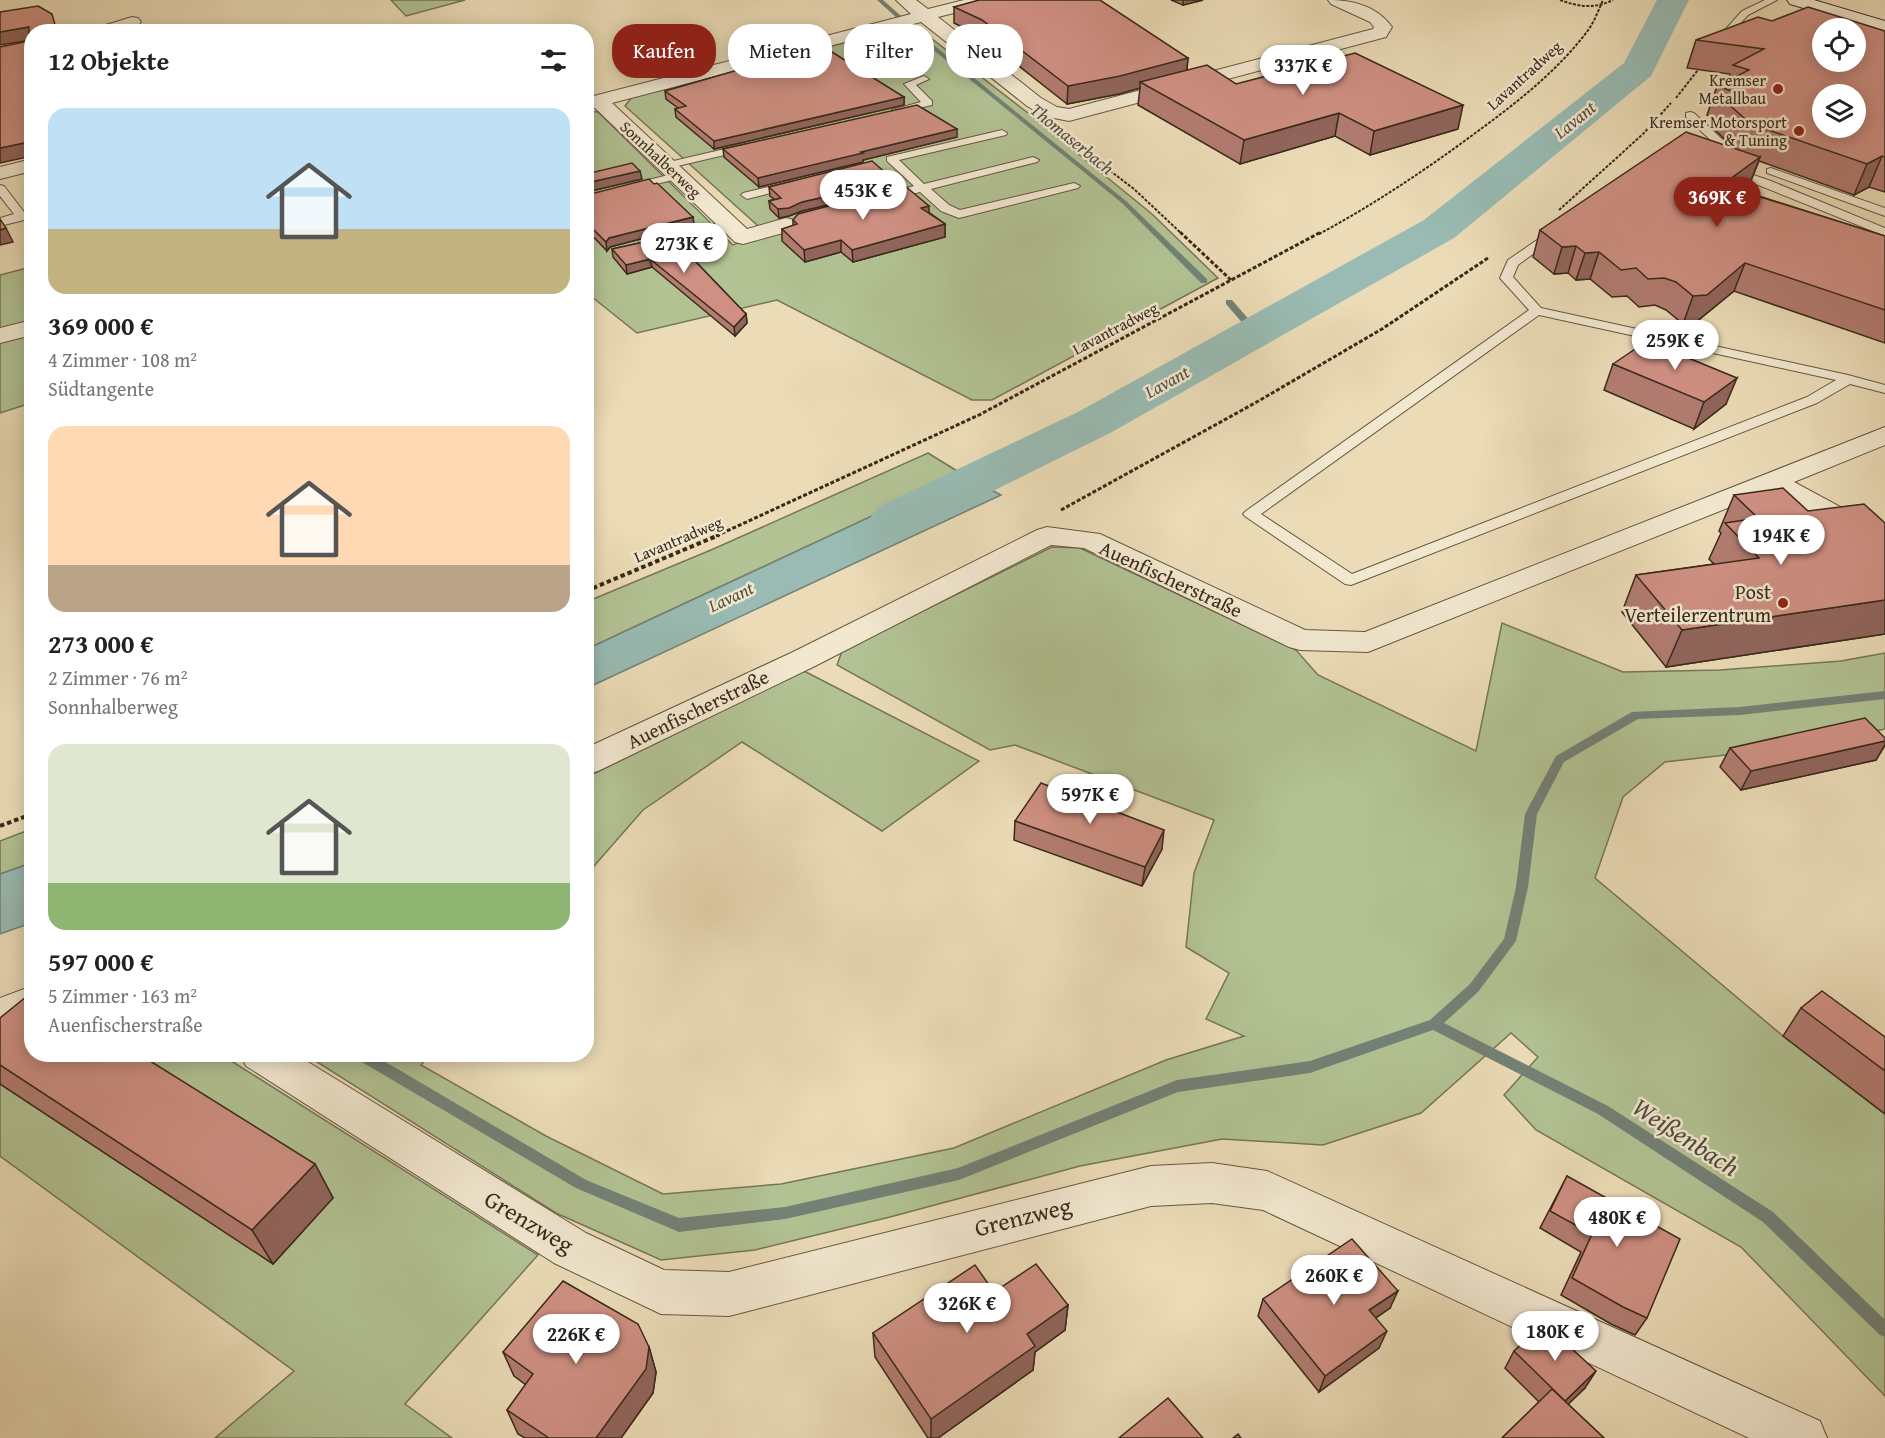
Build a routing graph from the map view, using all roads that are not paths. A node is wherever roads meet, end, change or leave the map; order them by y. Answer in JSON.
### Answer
{"nodes":[{"id":1,"x":905,"y":0,"type":"edge"},
{"id":2,"x":984,"y":0,"type":"edge"},
{"id":3,"x":1336,"y":0,"type":"edge"},
{"id":4,"x":1772,"y":0,"type":"edge"},
{"id":5,"x":1796,"y":0,"type":"edge"},
{"id":6,"x":924,"y":16,"type":"junction"},
{"id":7,"x":132,"y":22,"type":"dead end"},
{"id":8,"x":126,"y":24,"type":"edge"},
{"id":9,"x":1885,"y":27,"type":"edge"},
{"id":10,"x":1719,"y":42,"type":"edge"},
{"id":11,"x":924,"y":79,"type":"dead end"},
{"id":12,"x":594,"y":101,"type":"edge"},
{"id":13,"x":594,"y":104,"type":"edge"},
{"id":14,"x":887,"y":114,"type":"edge"},
{"id":15,"x":1690,"y":115,"type":"dead end"},
{"id":16,"x":1002,"y":133,"type":"dead end"},
{"id":17,"x":761,"y":143,"type":"edge"},
{"id":18,"x":1033,"y":160,"type":"dead end"},
{"id":19,"x":24,"y":167,"type":"edge"},
{"id":20,"x":1723,"y":167,"type":"edge"},
{"id":21,"x":674,"y":170,"type":"junction"},
{"id":22,"x":0,"y":173,"type":"edge"},
{"id":23,"x":802,"y":181,"type":"edge"},
{"id":24,"x":1074,"y":186,"type":"dead end"},
{"id":25,"x":0,"y":188,"type":"edge"},
{"id":26,"x":922,"y":188,"type":"junction"},
{"id":27,"x":614,"y":191,"type":"edge"},
{"id":28,"x":747,"y":195,"type":"dead end"},
{"id":29,"x":876,"y":200,"type":"edge"},
{"id":30,"x":1885,"y":212,"type":"edge"},
{"id":31,"x":24,"y":213,"type":"edge"},
{"id":32,"x":24,"y":216,"type":"edge"},
{"id":33,"x":0,"y":222,"type":"edge"},
{"id":34,"x":791,"y":223,"type":"edge"},
{"id":35,"x":1567,"y":223,"type":"edge"},
{"id":36,"x":730,"y":224,"type":"junction"},
{"id":37,"x":1885,"y":232,"type":"edge"},
{"id":38,"x":638,"y":247,"type":"edge"},
{"id":39,"x":1537,"y":311,"type":"junction"},
{"id":40,"x":24,"y":329,"type":"edge"},
{"id":41,"x":0,"y":336,"type":"edge"},
{"id":42,"x":1848,"y":380,"type":"junction"},
{"id":43,"x":1885,"y":389,"type":"edge"},
{"id":44,"x":1885,"y":435,"type":"edge"},
{"id":45,"x":1772,"y":481,"type":"junction"},
{"id":46,"x":1885,"y":543,"type":"edge"},
{"id":47,"x":594,"y":758,"type":"edge"},
{"id":48,"x":24,"y":1005,"type":"edge"},
{"id":49,"x":0,"y":1015,"type":"edge"},
{"id":50,"x":273,"y":1062,"type":"edge"},
{"id":51,"x":1803,"y":1438,"type":"edge"}],
"edges":[{"from":1,"to":6,"type":"street"},
{"from":2,"to":6,"type":"street","name":"Sonnhalberweg"},
{"from":3,"to":6,"type":"street"},
{"from":4,"to":10,"type":"lane"},
{"from":5,"to":9,"type":"street"},
{"from":6,"to":12,"type":"street","name":"Sonnhalberweg"},
{"from":7,"to":8,"type":"street"},
{"from":11,"to":14,"type":"lane"},
{"from":13,"to":21,"type":"street","name":"Sonnhalberweg"},
{"from":15,"to":30,"type":"lane"},
{"from":16,"to":26,"type":"lane"},
{"from":17,"to":21,"type":"lane"},
{"from":18,"to":26,"type":"lane"},
{"from":19,"to":22,"type":"street"},
{"from":20,"to":37,"type":"lane"},
{"from":21,"to":27,"type":"lane"},
{"from":21,"to":36,"type":"street","name":"Sonnhalberweg"},
{"from":23,"to":28,"type":"lane"},
{"from":24,"to":26,"type":"lane"},
{"from":25,"to":31,"type":"lane"},
{"from":26,"to":29,"type":"lane"},
{"from":32,"to":33,"type":"lane"},
{"from":34,"to":36,"type":"street","name":"Sonnhalberweg"},
{"from":35,"to":39,"type":"lane"},
{"from":36,"to":38,"type":"lane"},
{"from":39,"to":42,"type":"lane"},
{"from":39,"to":42,"type":"lane"},
{"from":40,"to":41,"type":"street"},
{"from":42,"to":43,"type":"lane"},
{"from":44,"to":45,"type":"street","name":"Auenfischerstraße"},
{"from":45,"to":46,"type":"street"},
{"from":45,"to":47,"type":"street","name":"Auenfischerstraße"},
{"from":48,"to":49,"type":"street"},
{"from":50,"to":51,"type":"street","name":"Grenzweg"}]}
